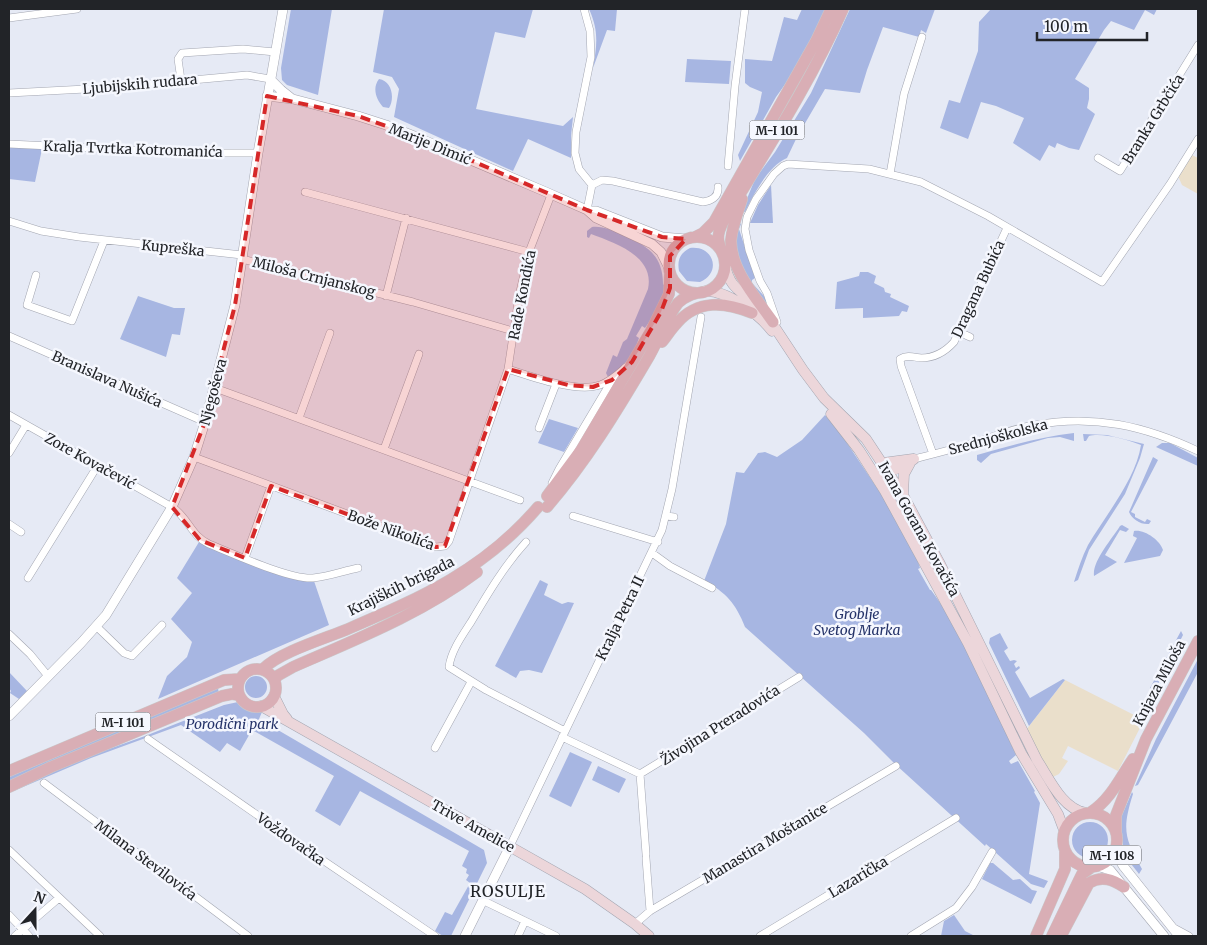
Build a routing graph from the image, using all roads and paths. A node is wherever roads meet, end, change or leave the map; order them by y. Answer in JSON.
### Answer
{"nodes":[{"id":1,"x":77,"y":9,"type":"edge"},
{"id":2,"x":283,"y":9,"type":"edge"},
{"id":3,"x":584,"y":9,"type":"edge"},
{"id":4,"x":745,"y":9,"type":"edge"},
{"id":5,"x":831,"y":9,"type":"edge"},
{"id":6,"x":842,"y":9,"type":"edge"},
{"id":7,"x":9,"y":18,"type":"edge"},
{"id":8,"x":922,"y":37,"type":"dead end"},
{"id":9,"x":1198,"y":45,"type":"edge"},
{"id":10,"x":275,"y":52,"type":"junction"},
{"id":11,"x":270,"y":78,"type":"junction"},
{"id":12,"x":181,"y":80,"type":"junction"},
{"id":13,"x":9,"y":93,"type":"edge"},
{"id":14,"x":267,"y":96,"type":"junction"},
{"id":15,"x":293,"y":99,"type":"junction"},
{"id":16,"x":1198,"y":139,"type":"edge"},
{"id":17,"x":9,"y":144,"type":"edge"},
{"id":18,"x":258,"y":153,"type":"junction"},
{"id":19,"x":1098,"y":158,"type":"dead end"},
{"id":20,"x":728,"y":166,"type":"dead end"},
{"id":21,"x":752,"y":173,"type":"junction"},
{"id":22,"x":890,"y":174,"type":"junction"},
{"id":23,"x":592,"y":185,"type":"junction"},
{"id":24,"x":718,"y":187,"type":"dead end"},
{"id":25,"x":305,"y":192,"type":"dead end"},
{"id":26,"x":551,"y":194,"type":"junction"},
{"id":27,"x":587,"y":210,"type":"junction"},
{"id":28,"x":406,"y":218,"type":"junction"},
{"id":29,"x":9,"y":221,"type":"edge"},
{"id":30,"x":450,"y":221,"type":"dead end"},
{"id":31,"x":1008,"y":228,"type":"junction"},
{"id":32,"x":447,"y":230,"type":"junction"},
{"id":33,"x":690,"y":238,"type":"junction"},
{"id":34,"x":104,"y":241,"type":"junction"},
{"id":35,"x":529,"y":252,"type":"junction"},
{"id":36,"x":722,"y":252,"type":"junction"},
{"id":37,"x":242,"y":257,"type":"junction"},
{"id":38,"x":725,"y":264,"type":"junction"},
{"id":39,"x":670,"y":271,"type":"junction"},
{"id":40,"x":36,"y":275,"type":"dead end"},
{"id":41,"x":704,"y":292,"type":"junction"},
{"id":42,"x":386,"y":296,"type":"junction"},
{"id":43,"x":752,"y":313,"type":"junction"},
{"id":44,"x":700,"y":317,"type":"dead end"},
{"id":45,"x":776,"y":324,"type":"junction"},
{"id":46,"x":513,"y":331,"type":"junction"},
{"id":47,"x":959,"y":332,"type":"junction"},
{"id":48,"x":330,"y":333,"type":"dead end"},
{"id":49,"x":9,"y":336,"type":"edge"},
{"id":50,"x":970,"y":337,"type":"dead end"},
{"id":51,"x":419,"y":354,"type":"dead end"},
{"id":52,"x":648,"y":358,"type":"junction"},
{"id":53,"x":632,"y":362,"type":"junction"},
{"id":54,"x":508,"y":370,"type":"junction"},
{"id":55,"x":612,"y":380,"type":"junction"},
{"id":56,"x":556,"y":384,"type":"junction"},
{"id":57,"x":593,"y":387,"type":"junction"},
{"id":58,"x":214,"y":388,"type":"junction"},
{"id":59,"x":599,"y":401,"type":"junction"},
{"id":60,"x":9,"y":415,"type":"edge"},
{"id":61,"x":299,"y":418,"type":"junction"},
{"id":62,"x":205,"y":422,"type":"junction"},
{"id":63,"x":26,"y":425,"type":"junction"},
{"id":64,"x":539,"y":428,"type":"dead end"},
{"id":65,"x":384,"y":449,"type":"junction"},
{"id":66,"x":1198,"y":451,"type":"edge"},
{"id":67,"x":9,"y":453,"type":"edge"},
{"id":68,"x":933,"y":454,"type":"junction"},
{"id":69,"x":194,"y":457,"type":"junction"},
{"id":70,"x":914,"y":459,"type":"junction"},
{"id":71,"x":98,"y":465,"type":"junction"},
{"id":72,"x":885,"y":467,"type":"junction"},
{"id":73,"x":874,"y":473,"type":"junction"},
{"id":74,"x":470,"y":480,"type":"junction"},
{"id":75,"x":271,"y":486,"type":"junction"},
{"id":76,"x":903,"y":495,"type":"junction"},
{"id":77,"x":520,"y":500,"type":"dead end"},
{"id":78,"x":543,"y":506,"type":"junction"},
{"id":79,"x":172,"y":507,"type":"junction"},
{"id":80,"x":573,"y":516,"type":"dead end"},
{"id":81,"x":9,"y":524,"type":"edge"},
{"id":82,"x":21,"y":532,"type":"dead end"},
{"id":83,"x":526,"y":542,"type":"dead end"},
{"id":84,"x":658,"y":542,"type":"junction"},
{"id":85,"x":652,"y":553,"type":"junction"},
{"id":86,"x":245,"y":558,"type":"junction"},
{"id":87,"x":358,"y":568,"type":"dead end"},
{"id":88,"x":28,"y":578,"type":"dead end"},
{"id":89,"x":712,"y":588,"type":"dead end"},
{"id":90,"x":162,"y":625,"type":"dead end"},
{"id":91,"x":96,"y":626,"type":"junction"},
{"id":92,"x":9,"y":634,"type":"edge"},
{"id":93,"x":1198,"y":640,"type":"edge"},
{"id":94,"x":263,"y":669,"type":"junction"},
{"id":95,"x":48,"y":676,"type":"junction"},
{"id":96,"x":799,"y":677,"type":"dead end"},
{"id":97,"x":239,"y":679,"type":"junction"},
{"id":98,"x":275,"y":680,"type":"junction"},
{"id":99,"x":471,"y":682,"type":"junction"},
{"id":100,"x":238,"y":695,"type":"junction"},
{"id":101,"x":274,"y":696,"type":"junction"},
{"id":102,"x":261,"y":706,"type":"junction"},
{"id":103,"x":9,"y":716,"type":"edge"},
{"id":104,"x":291,"y":724,"type":"junction"},
{"id":105,"x":563,"y":734,"type":"junction"},
{"id":106,"x":148,"y":739,"type":"dead end"},
{"id":107,"x":1146,"y":739,"type":"junction"},
{"id":108,"x":434,"y":748,"type":"dead end"},
{"id":109,"x":896,"y":766,"type":"dead end"},
{"id":110,"x":9,"y":771,"type":"edge"},
{"id":111,"x":640,"y":774,"type":"junction"},
{"id":112,"x":44,"y":783,"type":"dead end"},
{"id":113,"x":9,"y":787,"type":"edge"},
{"id":114,"x":1088,"y":812,"type":"junction"},
{"id":115,"x":956,"y":818,"type":"dead end"},
{"id":116,"x":1064,"y":830,"type":"junction"},
{"id":117,"x":1116,"y":832,"type":"junction"},
{"id":118,"x":1117,"y":845,"type":"junction"},
{"id":119,"x":510,"y":846,"type":"junction"},
{"id":120,"x":9,"y":850,"type":"edge"},
{"id":121,"x":992,"y":852,"type":"dead end"},
{"id":122,"x":1065,"y":852,"type":"junction"},
{"id":123,"x":1095,"y":867,"type":"junction"},
{"id":124,"x":1124,"y":887,"type":"junction"},
{"id":125,"x":59,"y":898,"type":"junction"},
{"id":126,"x":484,"y":901,"type":"junction"},
{"id":127,"x":650,"y":910,"type":"junction"},
{"id":128,"x":9,"y":916,"type":"edge"},
{"id":129,"x":525,"y":921,"type":"junction"},
{"id":130,"x":635,"y":924,"type":"junction"},
{"id":131,"x":1171,"y":925,"type":"junction"},
{"id":132,"x":23,"y":930,"type":"junction"},
{"id":133,"x":15,"y":936,"type":"edge"},
{"id":134,"x":29,"y":936,"type":"edge"},
{"id":135,"x":100,"y":936,"type":"edge"},
{"id":136,"x":248,"y":936,"type":"edge"},
{"id":137,"x":435,"y":936,"type":"edge"},
{"id":138,"x":465,"y":936,"type":"edge"},
{"id":139,"x":518,"y":936,"type":"edge"},
{"id":140,"x":556,"y":936,"type":"edge"},
{"id":141,"x":649,"y":936,"type":"edge"},
{"id":142,"x":760,"y":936,"type":"edge"},
{"id":143,"x":911,"y":936,"type":"edge"},
{"id":144,"x":1036,"y":936,"type":"edge"},
{"id":145,"x":1052,"y":936,"type":"edge"},
{"id":146,"x":1061,"y":936,"type":"edge"},
{"id":147,"x":1164,"y":936,"type":"edge"},
{"id":148,"x":1180,"y":936,"type":"edge"},
{"id":149,"x":1188,"y":936,"type":"edge"}],
"edges":[{"from":1,"to":7,"type":"street"},
{"from":2,"to":10,"type":"street","name":"Njegoševa"},
{"from":3,"to":23,"type":"street"},
{"from":4,"to":20,"type":"street"},
{"from":5,"to":33,"type":"main road","number":"M-I 101"},
{"from":6,"to":21,"type":"main road","number":"M-I 101"},
{"from":8,"to":22,"type":"street"},
{"from":9,"to":19,"type":"street","name":"Branka Grbčića"},
{"from":10,"to":11,"type":"street","name":"Njegoševa"},
{"from":10,"to":12,"type":"street"},
{"from":11,"to":12,"type":"street","name":"Ljubijskih rudara"},
{"from":11,"to":14,"type":"street","name":"Njegoševa"},
{"from":11,"to":15,"type":"street"},
{"from":12,"to":13,"type":"street","name":"Ljubijskih rudara"},
{"from":14,"to":15,"type":"street","name":"Marije Dimić"},
{"from":14,"to":18,"type":"street","name":"Njegoševa"},
{"from":15,"to":26,"type":"street","name":"Marije Dimić"},
{"from":16,"to":31,"type":"street","name":"Dragana Bubića"},
{"from":17,"to":18,"type":"street","name":"Kralja Tvrtka Kotromanića"},
{"from":18,"to":37,"type":"street","name":"Njegoševa"},
{"from":21,"to":36,"type":"main road","number":"M-I 101"},
{"from":21,"to":45,"type":"main road"},
{"from":22,"to":31,"type":"street","name":"Dragana Bubića"},
{"from":22,"to":45,"type":"street","name":"Dragana Bubića"},
{"from":23,"to":24,"type":"street"},
{"from":23,"to":27,"type":"street"},
{"from":25,"to":28,"type":"street"},
{"from":26,"to":27,"type":"street","name":"Marije Dimić"},
{"from":26,"to":35,"type":"street","name":"Rade Kondića"},
{"from":27,"to":33,"type":"street","name":"Marije Dimić"},
{"from":27,"to":39,"type":"street","name":"Marije Dimić"},
{"from":28,"to":32,"type":"street"},
{"from":28,"to":42,"type":"street","name":"Miloša Crnjanskog"},
{"from":29,"to":34,"type":"street","name":"Kupreška"},
{"from":30,"to":32,"type":"street"},
{"from":31,"to":47,"type":"street","name":"Dragana Bubića"},
{"from":32,"to":35,"type":"street"},
{"from":33,"to":36,"type":"main road"},
{"from":33,"to":39,"type":"main road","number":"M-I 101"},
{"from":34,"to":37,"type":"street","name":"Kupreška"},
{"from":34,"to":40,"type":"street"},
{"from":35,"to":46,"type":"street","name":"Rade Kondića"},
{"from":36,"to":38,"type":"main road","number":"M-I 101"},
{"from":37,"to":42,"type":"street","name":"Miloša Crnjanskog"},
{"from":37,"to":58,"type":"street","name":"Njegoševa"},
{"from":38,"to":41,"type":"main road","number":"M-I 101"},
{"from":38,"to":45,"type":"main road","name":"Ivana Gorana Kovačića"},
{"from":39,"to":41,"type":"main road"},
{"from":39,"to":53,"type":"main road","name":"Krajiških brigada","number":"M-I 101"},
{"from":41,"to":43,"type":"main road","name":"Ivana Gorana Kovačića"},
{"from":41,"to":52,"type":"main road","name":"Krajiških brigada","number":"M-I 101"},
{"from":42,"to":46,"type":"street","name":"Miloša Crnjanskog"},
{"from":43,"to":52,"type":"main road"},
{"from":43,"to":73,"type":"main road","name":"Ivana Gorana Kovačića"},
{"from":44,"to":84,"type":"street","name":"Kralja Petra II"},
{"from":45,"to":72,"type":"main road","name":"Ivana Gorana Kovačića"},
{"from":46,"to":54,"type":"street","name":"Rade Kondića"},
{"from":47,"to":50,"type":"street"},
{"from":47,"to":68,"type":"street","name":"Dragana Bubića"},
{"from":48,"to":61,"type":"street"},
{"from":49,"to":62,"type":"street","name":"Branislava Nušića"},
{"from":51,"to":65,"type":"street"},
{"from":52,"to":78,"type":"main road","name":"Krajiških brigada","number":"M-I 101"},
{"from":53,"to":55,"type":"street"},
{"from":53,"to":78,"type":"main road","name":"Krajiških brigada","number":"M-I 101"},
{"from":54,"to":56,"type":"street"},
{"from":54,"to":74,"type":"street","name":"Rade Kondića"},
{"from":55,"to":57,"type":"street"},
{"from":55,"to":59,"type":"street"},
{"from":56,"to":57,"type":"street"},
{"from":56,"to":64,"type":"street"},
{"from":57,"to":59,"type":"street"},
{"from":58,"to":61,"type":"street"},
{"from":58,"to":62,"type":"street","name":"Njegoševa"},
{"from":59,"to":78,"type":"street"},
{"from":60,"to":63,"type":"street","name":"Zore Kovačević"},
{"from":61,"to":65,"type":"street"},
{"from":62,"to":69,"type":"street","name":"Njegoševa"},
{"from":63,"to":67,"type":"street"},
{"from":63,"to":71,"type":"street","name":"Zore Kovačević"},
{"from":65,"to":74,"type":"street"},
{"from":66,"to":68,"type":"street","name":"Srednjoškolska"},
{"from":68,"to":70,"type":"street","name":"Srednjoškolska"},
{"from":69,"to":75,"type":"street","name":"Bože Nikolića"},
{"from":69,"to":79,"type":"street","name":"Njegoševa"},
{"from":70,"to":72,"type":"main road"},
{"from":70,"to":76,"type":"main road"},
{"from":71,"to":79,"type":"street","name":"Zore Kovačević"},
{"from":71,"to":88,"type":"street"},
{"from":72,"to":73,"type":"main road"},
{"from":72,"to":76,"type":"main road","name":"Ivana Gorana Kovačića"},
{"from":73,"to":116,"type":"main road","name":"Ivana Gorana Kovačića"},
{"from":74,"to":75,"type":"street","name":"Bože Nikolića"},
{"from":74,"to":77,"type":"street"},
{"from":75,"to":86,"type":"street"},
{"from":76,"to":114,"type":"main road","name":"Ivana Gorana Kovačića"},
{"from":78,"to":94,"type":"main road","name":"Krajiških brigada","number":"M-I 101"},
{"from":78,"to":98,"type":"main road","name":"Krajiških brigada","number":"M-I 101"},
{"from":79,"to":86,"type":"street","name":"Zore Kovačević"},
{"from":79,"to":91,"type":"street","name":"Njegoševa"},
{"from":80,"to":84,"type":"street"},
{"from":81,"to":82,"type":"street"},
{"from":83,"to":99,"type":"street"},
{"from":84,"to":85,"type":"street","name":"Kralja Petra II"},
{"from":85,"to":89,"type":"street"},
{"from":85,"to":105,"type":"street","name":"Kralja Petra II"},
{"from":86,"to":87,"type":"street","name":"Zore Kovačević"},
{"from":90,"to":91,"type":"street"},
{"from":91,"to":95,"type":"street","name":"Njegoševa"},
{"from":92,"to":95,"type":"street"},
{"from":93,"to":107,"type":"main road","name":"Knjaza Miloša","number":"M-I 108"},
{"from":94,"to":97,"type":"main road","name":"Krajiških brigada","number":"M-I 101"},
{"from":94,"to":98,"type":"main road"},
{"from":95,"to":103,"type":"street","name":"Njegoševa"},
{"from":96,"to":111,"type":"street","name":"Živojina Preradovića"},
{"from":97,"to":100,"type":"main road"},
{"from":97,"to":110,"type":"main road","name":"Krajiških brigada","number":"M-I 101"},
{"from":98,"to":101,"type":"main road"},
{"from":99,"to":105,"type":"street"},
{"from":99,"to":108,"type":"street"},
{"from":100,"to":102,"type":"main road"},
{"from":100,"to":113,"type":"main road","number":"M-I 101"},
{"from":101,"to":102,"type":"main road"},
{"from":101,"to":104,"type":"main road","name":"Trive Amelice"},
{"from":102,"to":104,"type":"main road","name":"Trive Amelice"},
{"from":104,"to":119,"type":"main road","name":"Trive Amelice"},
{"from":105,"to":111,"type":"street"},
{"from":105,"to":119,"type":"street","name":"Kralja Petra II"},
{"from":106,"to":137,"type":"street","name":"Voždovačka"},
{"from":107,"to":114,"type":"main road","name":"Knjaza Miloša","number":"M-I 108"},
{"from":107,"to":117,"type":"main road","name":"Knjaza Miloša","number":"M-I 108"},
{"from":109,"to":127,"type":"street","name":"Manastira Moštanice"},
{"from":111,"to":127,"type":"street"},
{"from":112,"to":136,"type":"street","name":"Milana Stevilovića"},
{"from":114,"to":116,"type":"main road","number":"M-I 108"},
{"from":114,"to":117,"type":"main road","number":"M-I 108"},
{"from":115,"to":142,"type":"street","name":"Lazarička"},
{"from":116,"to":122,"type":"main road","number":"M-I 108"},
{"from":117,"to":118,"type":"main road","number":"M-I 108"},
{"from":118,"to":123,"type":"main road","number":"M-I 108"},
{"from":118,"to":131,"type":"street"},
{"from":119,"to":126,"type":"street","name":"Kralja Petra II"},
{"from":119,"to":130,"type":"main road","name":"Trive Amelice"},
{"from":120,"to":125,"type":"street"},
{"from":121,"to":143,"type":"street"},
{"from":122,"to":123,"type":"main road","number":"M-I 108"},
{"from":122,"to":144,"type":"main road","number":"M-I 108"},
{"from":123,"to":124,"type":"street"},
{"from":123,"to":145,"type":"main road","number":"M-I 108"},
{"from":124,"to":146,"type":"main road"},
{"from":124,"to":147,"type":"street"},
{"from":125,"to":132,"type":"street"},
{"from":125,"to":135,"type":"street"},
{"from":126,"to":129,"type":"street"},
{"from":126,"to":138,"type":"street","name":"Kralja Petra II"},
{"from":127,"to":130,"type":"street","name":"Manastira Moštanice"},
{"from":128,"to":132,"type":"street"},
{"from":129,"to":139,"type":"street"},
{"from":129,"to":140,"type":"street"},
{"from":130,"to":141,"type":"main road","name":"Trive Amelice"},
{"from":131,"to":148,"type":"street"},
{"from":131,"to":149,"type":"street"},
{"from":132,"to":133,"type":"street"},
{"from":132,"to":134,"type":"street"}]}
